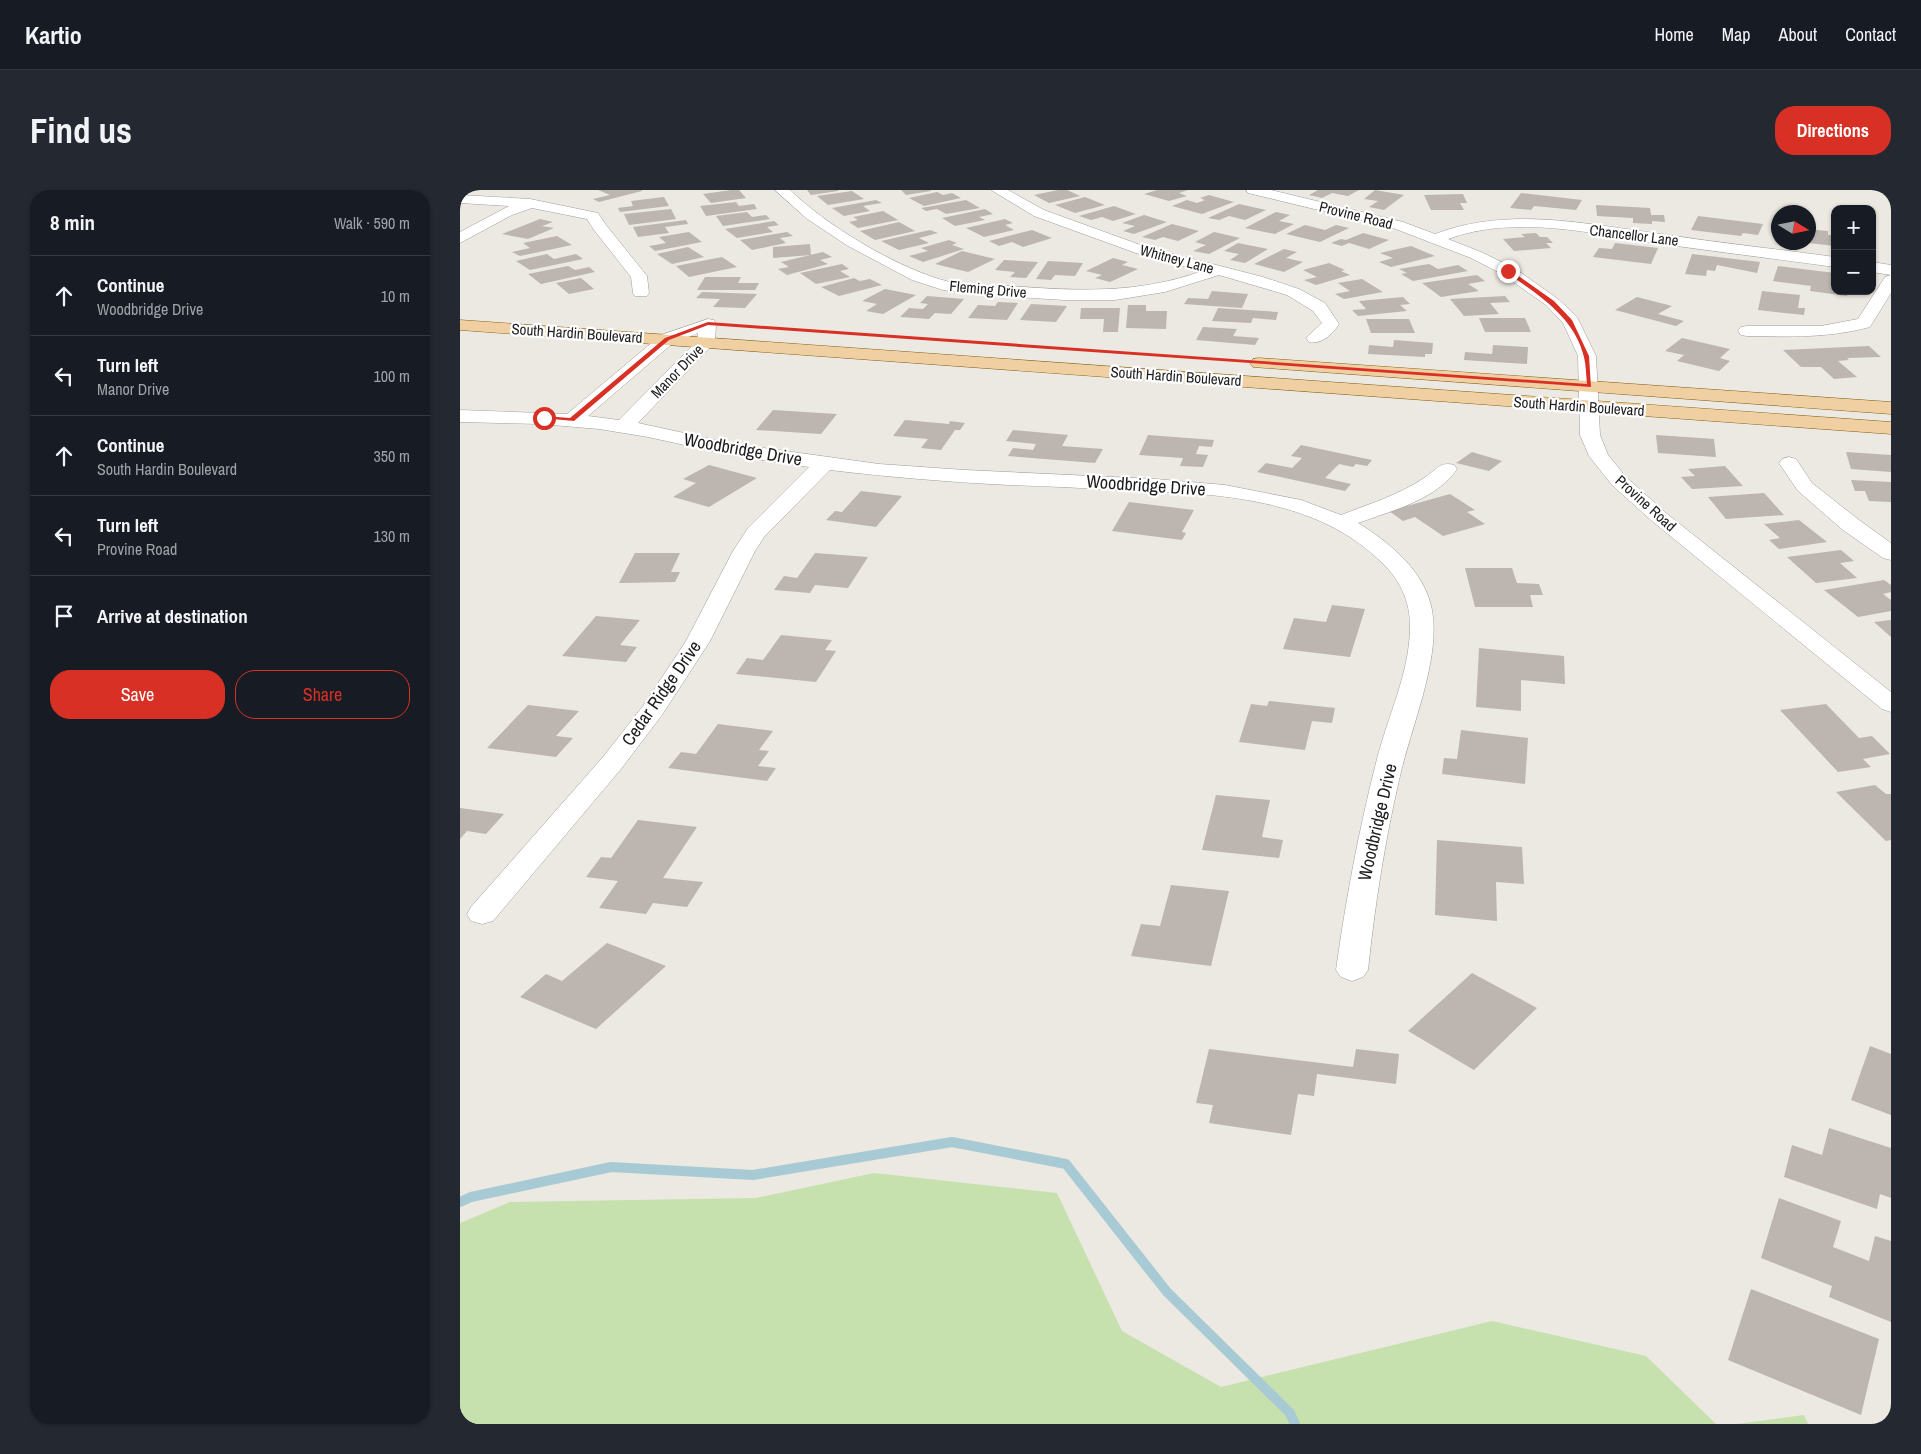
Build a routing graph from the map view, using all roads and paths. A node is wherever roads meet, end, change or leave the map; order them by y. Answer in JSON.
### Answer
{"nodes":[{"id":1,"x":782,"y":190,"type":"edge"},
{"id":2,"x":998,"y":190,"type":"edge"},
{"id":3,"x":1253,"y":190,"type":"edge"},
{"id":4,"x":552,"y":194,"type":"dead end"},
{"id":5,"x":460,"y":199,"type":"edge"},
{"id":6,"x":478,"y":200,"type":"junction"},
{"id":7,"x":530,"y":203,"type":"junction"},
{"id":8,"x":460,"y":206,"type":"edge"},
{"id":9,"x":460,"y":238,"type":"edge"},
{"id":10,"x":1435,"y":239,"type":"junction"},
{"id":11,"x":1831,"y":261,"type":"edge"},
{"id":12,"x":1876,"y":268,"type":"edge"},
{"id":13,"x":1218,"y":270,"type":"junction"},
{"id":14,"x":1891,"y":270,"type":"edge"},
{"id":15,"x":1891,"y":280,"type":"edge"},
{"id":16,"x":640,"y":293,"type":"dead end"},
{"id":17,"x":460,"y":325,"type":"edge"},
{"id":18,"x":727,"y":325,"type":"dead end"},
{"id":19,"x":668,"y":330,"type":"junction"},
{"id":20,"x":1746,"y":331,"type":"dead end"},
{"id":21,"x":707,"y":333,"type":"junction"},
{"id":22,"x":1315,"y":338,"type":"dead end"},
{"id":23,"x":1242,"y":362,"type":"dead end"},
{"id":24,"x":1590,"y":396,"type":"junction"},
{"id":25,"x":1891,"y":408,"type":"edge"},
{"id":26,"x":460,"y":416,"type":"edge"},
{"id":27,"x":572,"y":420,"type":"junction"},
{"id":28,"x":624,"y":426,"type":"junction"},
{"id":29,"x":1891,"y":428,"type":"edge"},
{"id":30,"x":825,"y":463,"type":"junction"},
{"id":31,"x":1789,"y":463,"type":"dead end"},
{"id":32,"x":1447,"y":469,"type":"dead end"},
{"id":33,"x":1341,"y":522,"type":"junction"},
{"id":34,"x":1891,"y":552,"type":"edge"},
{"id":35,"x":1891,"y":704,"type":"edge"},
{"id":36,"x":482,"y":914,"type":"dead end"},
{"id":37,"x":1352,"y":970,"type":"dead end"}],
"edges":[{"from":1,"to":13,"type":"street","name":"Fleming Drive"},
{"from":2,"to":13,"type":"street","name":"Whitney Lane"},
{"from":3,"to":10,"type":"street","name":"Provine Road"},
{"from":4,"to":7,"type":"street"},
{"from":5,"to":6,"type":"street"},
{"from":6,"to":7,"type":"street"},
{"from":6,"to":8,"type":"street"},
{"from":7,"to":9,"type":"street"},
{"from":7,"to":16,"type":"street"},
{"from":10,"to":11,"type":"street","name":"Chancellor Lane"},
{"from":10,"to":24,"type":"street","name":"Provine Road"},
{"from":12,"to":14,"type":"street"},
{"from":13,"to":22,"type":"street","name":"Whitney Lane"},
{"from":15,"to":20,"type":"street"},
{"from":17,"to":19,"type":"main road","name":"South Hardin Boulevard"},
{"from":18,"to":21,"type":"main road","name":"South Hardin Boulevard"},
{"from":19,"to":21,"type":"main road","name":"South Hardin Boulevard"},
{"from":19,"to":27,"type":"street","name":"Manor Drive"},
{"from":21,"to":24,"type":"main road","name":"South Hardin Boulevard"},
{"from":21,"to":28,"type":"street","name":"Manor Drive"},
{"from":23,"to":24,"type":"main road","name":"South Hardin Boulevard"},
{"from":24,"to":25,"type":"main road","name":"South Hardin Boulevard"},
{"from":24,"to":29,"type":"main road","name":"South Hardin Boulevard"},
{"from":24,"to":35,"type":"street","name":"Provine Road"},
{"from":26,"to":27,"type":"street","name":"Woodbridge Drive"},
{"from":27,"to":28,"type":"street","name":"Woodbridge Drive"},
{"from":28,"to":30,"type":"street","name":"Woodbridge Drive"},
{"from":30,"to":33,"type":"street","name":"Woodbridge Drive"},
{"from":30,"to":36,"type":"street","name":"Cedar Ridge Drive"},
{"from":31,"to":34,"type":"street"},
{"from":32,"to":33,"type":"street"},
{"from":33,"to":37,"type":"street","name":"Woodbridge Drive"}]}
